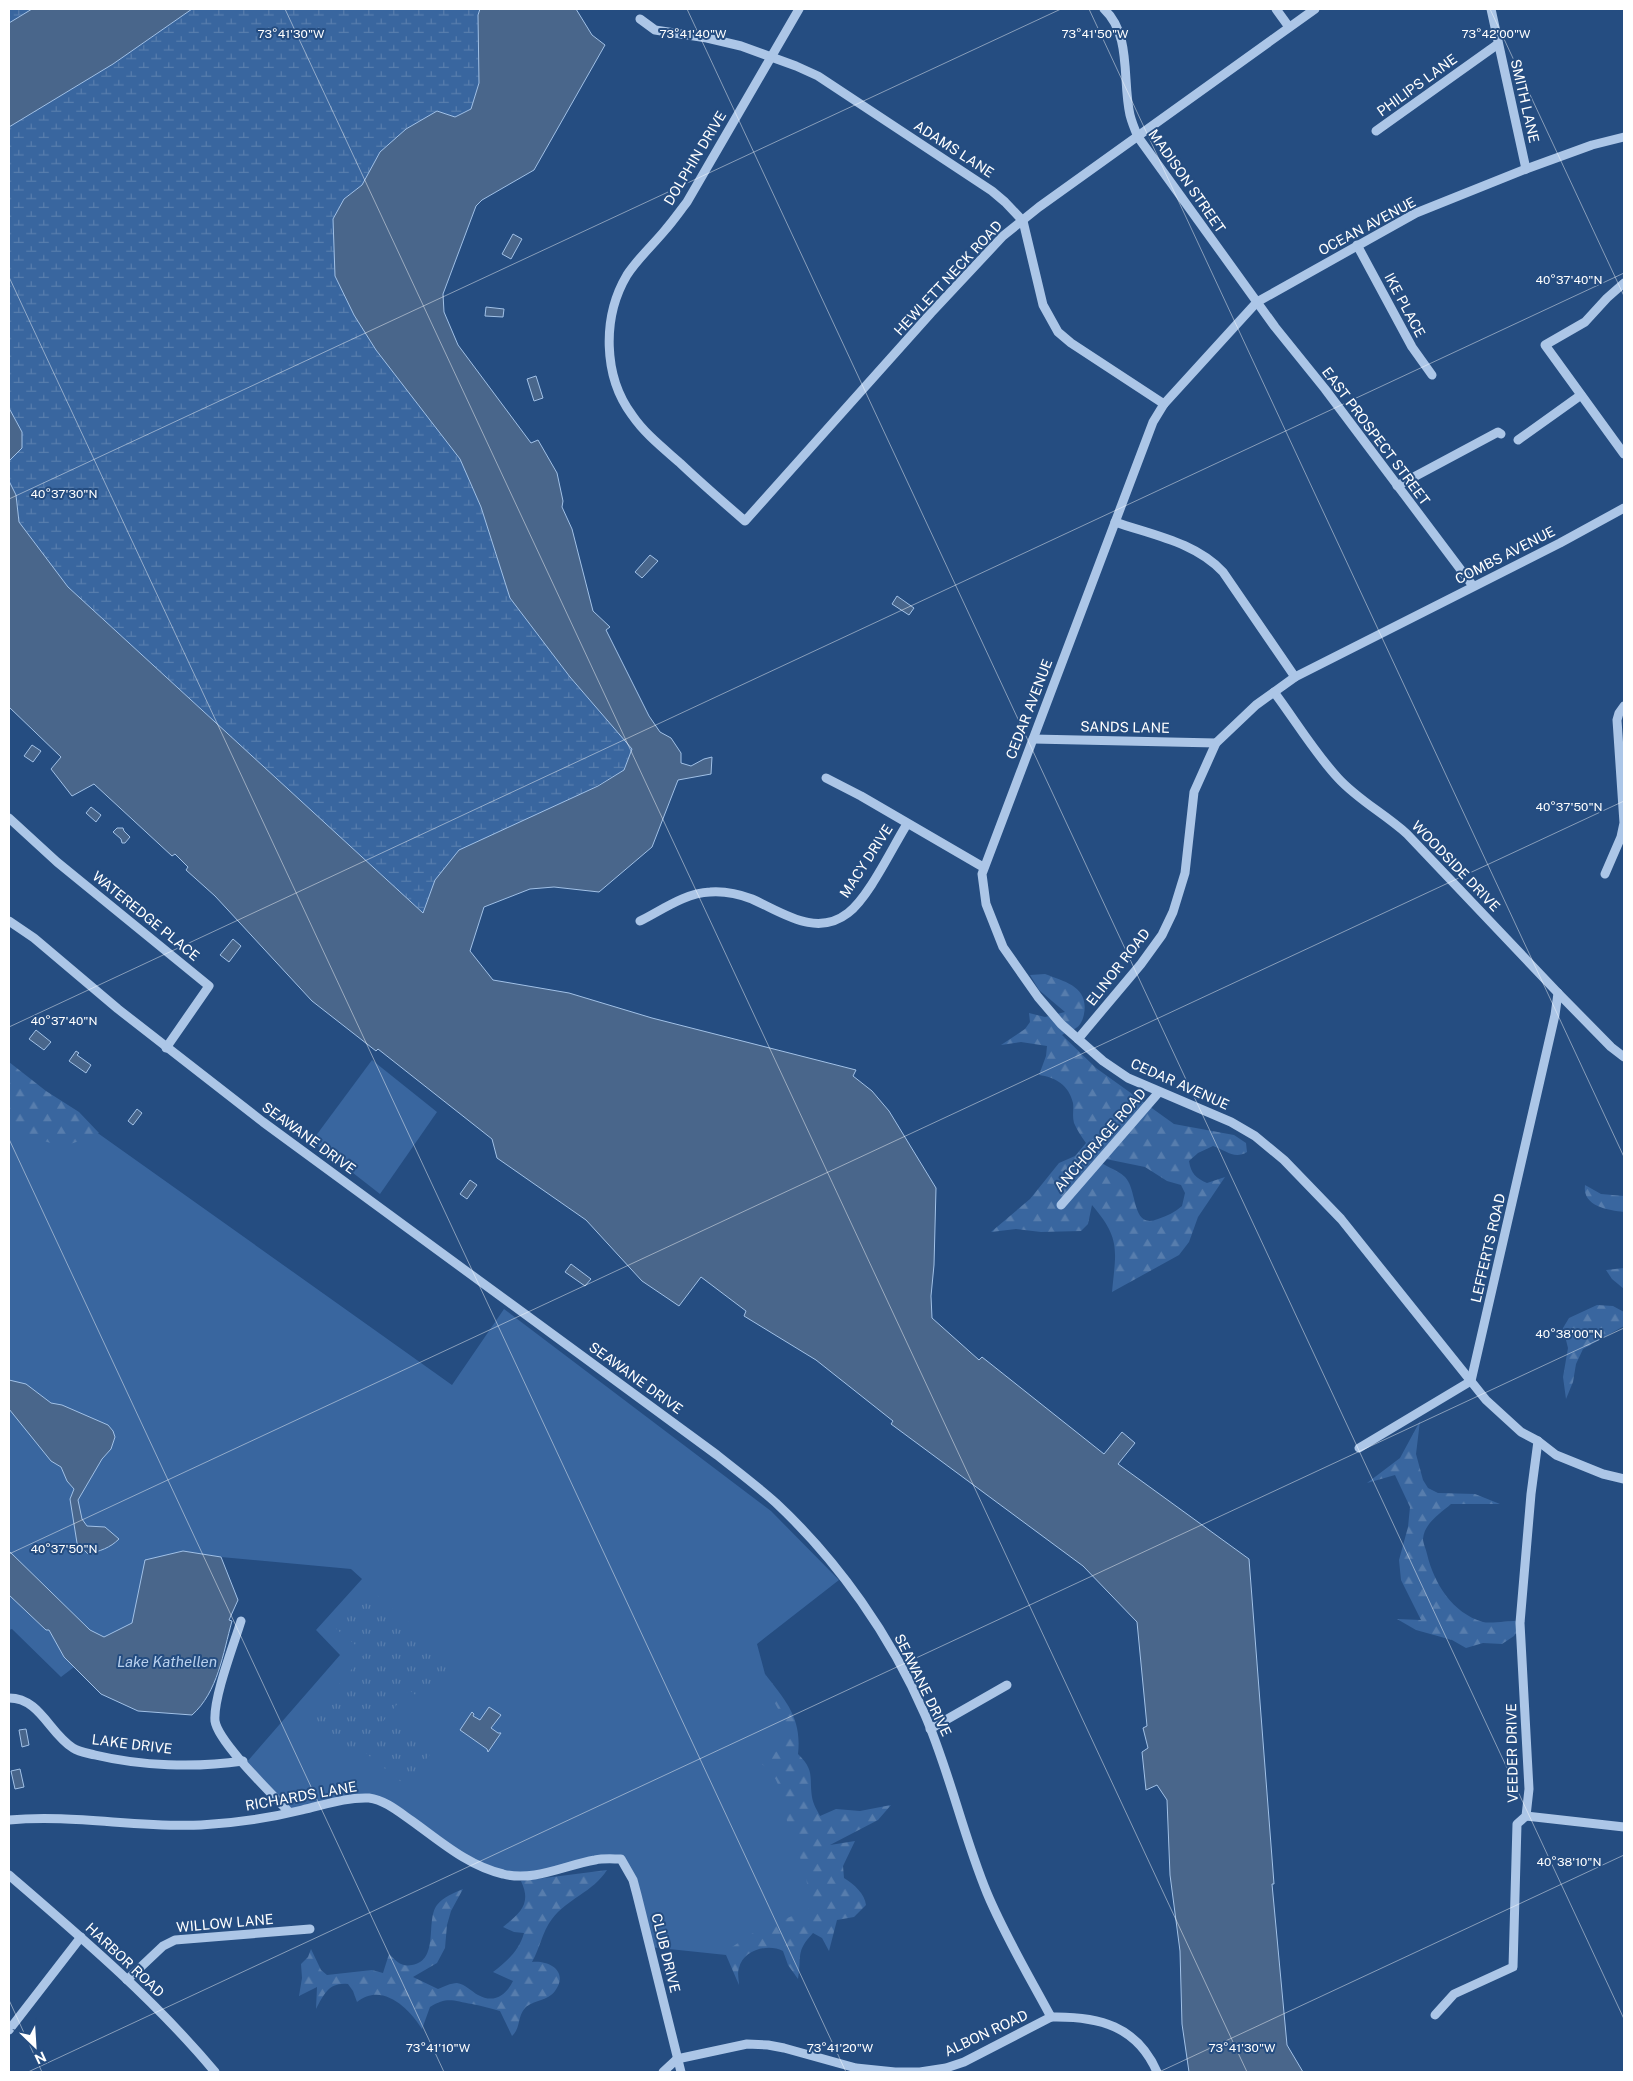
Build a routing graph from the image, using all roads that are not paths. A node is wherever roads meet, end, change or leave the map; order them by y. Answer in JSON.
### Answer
{"nodes":[{"id":1,"x":799,"y":9,"type":"edge"},
{"id":2,"x":1104,"y":9,"type":"edge"},
{"id":3,"x":1276,"y":9,"type":"edge"},
{"id":4,"x":1315,"y":9,"type":"edge"},
{"id":5,"x":1491,"y":9,"type":"edge"},
{"id":6,"x":640,"y":19,"type":"dead end"},
{"id":7,"x":1289,"y":27,"type":"junction"},
{"id":8,"x":1498,"y":44,"type":"junction"},
{"id":9,"x":771,"y":57,"type":"junction"},
{"id":10,"x":1376,"y":132,"type":"dead end"},
{"id":11,"x":1138,"y":137,"type":"junction"},
{"id":12,"x":1624,"y":137,"type":"edge"},
{"id":13,"x":1526,"y":169,"type":"junction"},
{"id":14,"x":1023,"y":221,"type":"junction"},
{"id":15,"x":1357,"y":245,"type":"junction"},
{"id":16,"x":1624,"y":283,"type":"edge"},
{"id":17,"x":1257,"y":302,"type":"junction"},
{"id":18,"x":1432,"y":375,"type":"dead end"},
{"id":19,"x":1581,"y":395,"type":"junction"},
{"id":20,"x":1164,"y":404,"type":"junction"},
{"id":21,"x":1501,"y":434,"type":"dead end"},
{"id":22,"x":1518,"y":440,"type":"dead end"},
{"id":23,"x":1624,"y":454,"type":"edge"},
{"id":24,"x":1397,"y":486,"type":"junction"},
{"id":25,"x":1624,"y":508,"type":"edge"},
{"id":26,"x":732,"y":510,"type":"joint"},
{"id":27,"x":1115,"y":522,"type":"junction"},
{"id":28,"x":1473,"y":586,"type":"junction"},
{"id":29,"x":1397,"y":625,"type":"joint"},
{"id":30,"x":1295,"y":677,"type":"junction"},
{"id":31,"x":1274,"y":692,"type":"junction"},
{"id":32,"x":1624,"y":706,"type":"edge"},
{"id":33,"x":1033,"y":739,"type":"junction"},
{"id":34,"x":1216,"y":743,"type":"junction"},
{"id":35,"x":826,"y":778,"type":"dead end"},
{"id":36,"x":9,"y":818,"type":"edge"},
{"id":37,"x":907,"y":824,"type":"junction"},
{"id":38,"x":983,"y":867,"type":"junction"},
{"id":39,"x":1605,"y":874,"type":"dead end"},
{"id":40,"x":9,"y":921,"type":"edge"},
{"id":41,"x":640,"y":921,"type":"dead end"},
{"id":42,"x":1558,"y":993,"type":"junction"},
{"id":43,"x":1078,"y":1039,"type":"junction"},
{"id":44,"x":166,"y":1048,"type":"junction"},
{"id":45,"x":1624,"y":1057,"type":"edge"},
{"id":46,"x":1159,"y":1092,"type":"junction"},
{"id":47,"x":1061,"y":1205,"type":"dead end"},
{"id":48,"x":1471,"y":1381,"type":"junction"},
{"id":49,"x":1538,"y":1441,"type":"junction"},
{"id":50,"x":1358,"y":1448,"type":"dead end"},
{"id":51,"x":1624,"y":1479,"type":"edge"},
{"id":52,"x":241,"y":1621,"type":"dead end"},
{"id":53,"x":1007,"y":1686,"type":"dead end"},
{"id":54,"x":9,"y":1698,"type":"edge"},
{"id":55,"x":930,"y":1729,"type":"junction"},
{"id":56,"x":243,"y":1761,"type":"junction"},
{"id":57,"x":289,"y":1812,"type":"junction"},
{"id":58,"x":1526,"y":1816,"type":"junction"},
{"id":59,"x":9,"y":1820,"type":"edge"},
{"id":60,"x":1624,"y":1828,"type":"edge"},
{"id":61,"x":605,"y":1858,"type":"joint"},
{"id":62,"x":9,"y":1875,"type":"edge"},
{"id":63,"x":310,"y":1929,"type":"dead end"},
{"id":64,"x":81,"y":1937,"type":"junction"},
{"id":65,"x":126,"y":1980,"type":"junction"},
{"id":66,"x":1435,"y":2015,"type":"dead end"},
{"id":67,"x":1051,"y":2017,"type":"junction"},
{"id":68,"x":9,"y":2030,"type":"edge"},
{"id":69,"x":677,"y":2059,"type":"junction"},
{"id":70,"x":216,"y":2072,"type":"edge"},
{"id":71,"x":663,"y":2072,"type":"edge"},
{"id":72,"x":681,"y":2072,"type":"edge"},
{"id":73,"x":1157,"y":2072,"type":"edge"}],
"edges":[{"from":1,"to":9,"type":"street","name":"DOLPHIN DRIVE"},
{"from":2,"to":11,"type":"street","name":"MADISON STREET"},
{"from":3,"to":7,"type":"street"},
{"from":4,"to":7,"type":"street","name":"HEWLETT NECK ROAD"},
{"from":5,"to":8,"type":"street","name":"SMITH LANE"},
{"from":6,"to":9,"type":"street","name":"ADAMS LANE"},
{"from":7,"to":11,"type":"street","name":"HEWLETT NECK ROAD"},
{"from":8,"to":10,"type":"street","name":"PHILIPS LANE"},
{"from":8,"to":13,"type":"street","name":"SMITH LANE"},
{"from":9,"to":14,"type":"street","name":"ADAMS LANE"},
{"from":9,"to":26,"type":"street","name":"DOLPHIN DRIVE"},
{"from":11,"to":14,"type":"street","name":"HEWLETT NECK ROAD"},
{"from":11,"to":17,"type":"street","name":"MADISON STREET"},
{"from":12,"to":13,"type":"street","name":"OCEAN AVENUE"},
{"from":13,"to":15,"type":"street","name":"OCEAN AVENUE"},
{"from":14,"to":20,"type":"street"},
{"from":14,"to":26,"type":"street","name":"HEWLETT NECK ROAD"},
{"from":15,"to":17,"type":"street","name":"OCEAN AVENUE"},
{"from":15,"to":18,"type":"street","name":"IKE PLACE"},
{"from":16,"to":19,"type":"street"},
{"from":17,"to":20,"type":"street","name":"OCEAN AVENUE"},
{"from":17,"to":24,"type":"street","name":"EAST PROSPECT STREET"},
{"from":19,"to":22,"type":"street"},
{"from":19,"to":23,"type":"street"},
{"from":20,"to":27,"type":"street","name":"CEDAR AVENUE"},
{"from":21,"to":24,"type":"street"},
{"from":24,"to":28,"type":"street","name":"EAST PROSPECT STREET"},
{"from":25,"to":28,"type":"street","name":"COMBS AVENUE"},
{"from":27,"to":30,"type":"street"},
{"from":27,"to":33,"type":"street","name":"CEDAR AVENUE"},
{"from":28,"to":29,"type":"street","name":"COMBS AVENUE"},
{"from":29,"to":30,"type":"street","name":"ELINOR ROAD"},
{"from":30,"to":31,"type":"street","name":"ELINOR ROAD"},
{"from":31,"to":34,"type":"street","name":"ELINOR ROAD"},
{"from":31,"to":42,"type":"street","name":"WOODSIDE DRIVE"},
{"from":32,"to":39,"type":"street"},
{"from":33,"to":34,"type":"street","name":"SANDS LANE"},
{"from":33,"to":38,"type":"street","name":"CEDAR AVENUE"},
{"from":34,"to":43,"type":"street","name":"ELINOR ROAD"},
{"from":35,"to":37,"type":"street","name":"MACY DRIVE"},
{"from":36,"to":44,"type":"street","name":"WATEREDGE PLACE"},
{"from":37,"to":38,"type":"street","name":"MACY DRIVE"},
{"from":37,"to":41,"type":"street","name":"MACY DRIVE"},
{"from":38,"to":43,"type":"street","name":"CEDAR AVENUE"},
{"from":40,"to":44,"type":"street","name":"SEAWANE DRIVE"},
{"from":42,"to":45,"type":"street","name":"WOODSIDE DRIVE"},
{"from":42,"to":48,"type":"street","name":"LEFFERTS ROAD"},
{"from":43,"to":46,"type":"street","name":"CEDAR AVENUE"},
{"from":44,"to":55,"type":"street","name":"SEAWANE DRIVE"},
{"from":46,"to":47,"type":"street","name":"ANCHORAGE ROAD"},
{"from":46,"to":48,"type":"street","name":"CEDAR AVENUE"},
{"from":48,"to":49,"type":"street","name":"CEDAR AVENUE"},
{"from":48,"to":50,"type":"street"},
{"from":49,"to":51,"type":"street","name":"CEDAR AVENUE"},
{"from":49,"to":58,"type":"street","name":"VEEDER DRIVE"},
{"from":52,"to":56,"type":"street"},
{"from":53,"to":55,"type":"street"},
{"from":54,"to":56,"type":"street","name":"LAKE DRIVE"},
{"from":55,"to":67,"type":"street","name":"SEAWANE DRIVE"},
{"from":56,"to":57,"type":"street"},
{"from":57,"to":59,"type":"street","name":"RICHARDS LANE"},
{"from":57,"to":61,"type":"street","name":"RICHARDS LANE"},
{"from":58,"to":60,"type":"street"},
{"from":58,"to":66,"type":"street","name":"VEEDER DRIVE"},
{"from":61,"to":69,"type":"street","name":"CLUB DRIVE"},
{"from":62,"to":64,"type":"street","name":"HARBOR ROAD"},
{"from":63,"to":65,"type":"street","name":"WILLOW LANE"},
{"from":64,"to":65,"type":"street","name":"HARBOR ROAD"},
{"from":64,"to":68,"type":"street"},
{"from":65,"to":70,"type":"street","name":"HARBOR ROAD"},
{"from":67,"to":69,"type":"street","name":"ALBON ROAD"},
{"from":67,"to":73,"type":"street"},
{"from":69,"to":71,"type":"street"},
{"from":69,"to":72,"type":"street","name":"CLUB DRIVE"}]}
